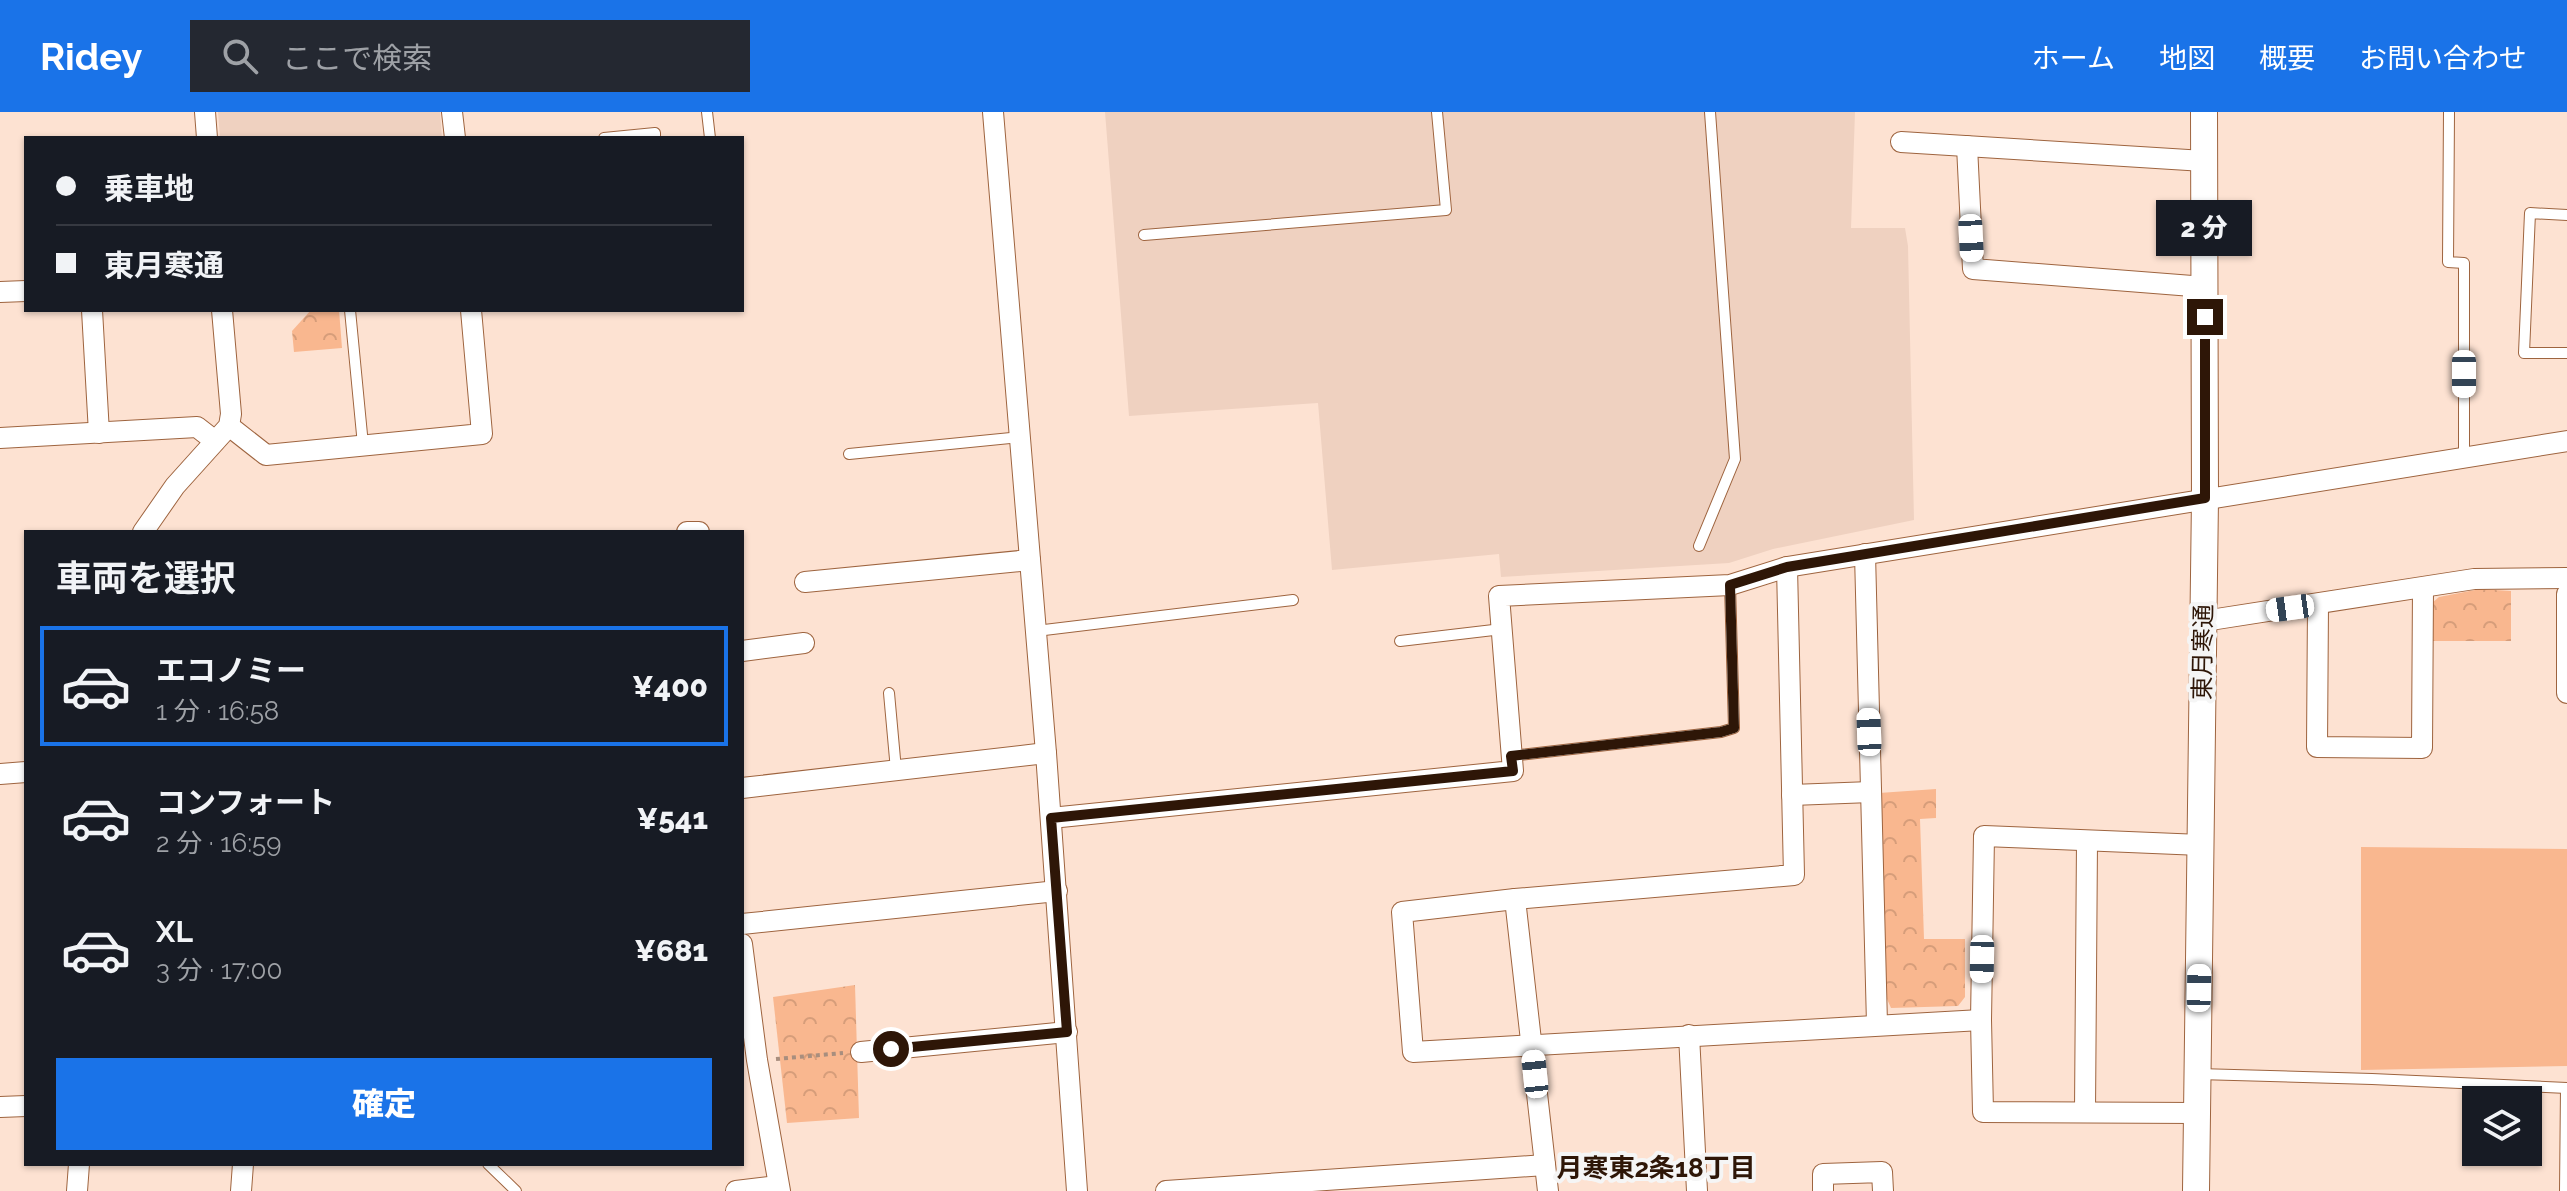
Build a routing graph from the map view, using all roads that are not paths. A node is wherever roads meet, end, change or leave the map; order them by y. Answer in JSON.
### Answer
{"nodes":[{"id":1,"x":205,"y":112,"type":"edge"},
{"id":2,"x":452,"y":112,"type":"edge"},
{"id":3,"x":707,"y":112,"type":"edge"},
{"id":4,"x":993,"y":112,"type":"edge"},
{"id":5,"x":1437,"y":112,"type":"edge"},
{"id":6,"x":1710,"y":112,"type":"edge"},
{"id":7,"x":2204,"y":112,"type":"edge"},
{"id":8,"x":2449,"y":112,"type":"edge"},
{"id":9,"x":207,"y":136,"type":"edge"},
{"id":10,"x":455,"y":136,"type":"edge"},
{"id":11,"x":624,"y":136,"type":"edge"},
{"id":12,"x":655,"y":136,"type":"edge"},
{"id":13,"x":710,"y":136,"type":"edge"},
{"id":14,"x":1901,"y":142,"type":"dead end"},
{"id":15,"x":1967,"y":146,"type":"junction"},
{"id":16,"x":2204,"y":161,"type":"junction"},
{"id":17,"x":2567,"y":215,"type":"edge"},
{"id":18,"x":1144,"y":235,"type":"dead end"},
{"id":19,"x":2205,"y":287,"type":"junction"},
{"id":20,"x":24,"y":291,"type":"edge"},
{"id":21,"x":0,"y":292,"type":"edge"},
{"id":22,"x":92,"y":312,"type":"edge"},
{"id":23,"x":222,"y":312,"type":"edge"},
{"id":24,"x":350,"y":312,"type":"edge"},
{"id":25,"x":471,"y":312,"type":"edge"},
{"id":26,"x":2567,"y":353,"type":"edge"},
{"id":27,"x":99,"y":433,"type":"junction"},
{"id":28,"x":222,"y":433,"type":"junction"},
{"id":29,"x":1020,"y":437,"type":"junction"},
{"id":30,"x":0,"y":438,"type":"edge"},
{"id":31,"x":2567,"y":441,"type":"edge"},
{"id":32,"x":363,"y":445,"type":"junction"},
{"id":33,"x":849,"y":454,"type":"dead end"},
{"id":34,"x":2464,"y":457,"type":"junction"},
{"id":35,"x":2205,"y":498,"type":"junction"},
{"id":36,"x":144,"y":530,"type":"edge"},
{"id":37,"x":1699,"y":546,"type":"dead end"},
{"id":38,"x":1865,"y":554,"type":"junction"},
{"id":39,"x":1030,"y":560,"type":"junction"},
{"id":40,"x":1787,"y":567,"type":"junction"},
{"id":41,"x":2567,"y":578,"type":"edge"},
{"id":42,"x":805,"y":582,"type":"dead end"},
{"id":43,"x":1730,"y":585,"type":"junction"},
{"id":44,"x":2423,"y":588,"type":"junction"},
{"id":45,"x":2567,"y":594,"type":"edge"},
{"id":46,"x":1293,"y":600,"type":"dead end"},
{"id":47,"x":2318,"y":604,"type":"junction"},
{"id":48,"x":2204,"y":621,"type":"junction"},
{"id":49,"x":1502,"y":629,"type":"junction"},
{"id":50,"x":1036,"y":631,"type":"junction"},
{"id":51,"x":1400,"y":641,"type":"dead end"},
{"id":52,"x":804,"y":643,"type":"dead end"},
{"id":53,"x":744,"y":651,"type":"edge"},
{"id":54,"x":889,"y":693,"type":"dead end"},
{"id":55,"x":2567,"y":693,"type":"edge"},
{"id":56,"x":1046,"y":753,"type":"junction"},
{"id":57,"x":1511,"y":756,"type":"junction"},
{"id":58,"x":896,"y":770,"type":"junction"},
{"id":59,"x":24,"y":772,"type":"edge"},
{"id":60,"x":0,"y":774,"type":"edge"},
{"id":61,"x":744,"y":788,"type":"edge"},
{"id":62,"x":1871,"y":792,"type":"junction"},
{"id":63,"x":1792,"y":795,"type":"junction"},
{"id":64,"x":1051,"y":818,"type":"junction"},
{"id":65,"x":2087,"y":841,"type":"junction"},
{"id":66,"x":2201,"y":845,"type":"junction"},
{"id":67,"x":1057,"y":891,"type":"junction"},
{"id":68,"x":1515,"y":899,"type":"junction"},
{"id":69,"x":744,"y":924,"type":"edge"},
{"id":70,"x":744,"y":977,"type":"edge"},
{"id":71,"x":1981,"y":1020,"type":"junction"},
{"id":72,"x":1877,"y":1024,"type":"junction"},
{"id":73,"x":1067,"y":1032,"type":"junction"},
{"id":74,"x":1689,"y":1035,"type":"junction"},
{"id":75,"x":1532,"y":1044,"type":"junction"},
{"id":76,"x":861,"y":1052,"type":"road end"},
{"id":77,"x":749,"y":1061,"type":"edge"},
{"id":78,"x":2198,"y":1074,"type":"junction"},
{"id":79,"x":2566,"y":1088,"type":"edge"},
{"id":80,"x":24,"y":1106,"type":"edge"},
{"id":81,"x":0,"y":1107,"type":"edge"},
{"id":82,"x":2085,"y":1112,"type":"junction"},
{"id":83,"x":2196,"y":1113,"type":"junction"},
{"id":84,"x":1545,"y":1165,"type":"junction"},
{"id":85,"x":79,"y":1166,"type":"edge"},
{"id":86,"x":243,"y":1166,"type":"edge"},
{"id":87,"x":490,"y":1166,"type":"edge"},
{"id":88,"x":1433,"y":1181,"type":"edge"},
{"id":89,"x":779,"y":1188,"type":"edge"},
{"id":90,"x":77,"y":1191,"type":"edge"},
{"id":91,"x":241,"y":1191,"type":"edge"},
{"id":92,"x":516,"y":1191,"type":"edge"},
{"id":93,"x":736,"y":1191,"type":"edge"},
{"id":94,"x":1077,"y":1191,"type":"edge"},
{"id":95,"x":1166,"y":1191,"type":"edge"},
{"id":96,"x":1548,"y":1191,"type":"edge"},
{"id":97,"x":1697,"y":1191,"type":"edge"},
{"id":98,"x":1823,"y":1191,"type":"edge"},
{"id":99,"x":1883,"y":1191,"type":"edge"},
{"id":100,"x":2196,"y":1191,"type":"edge"},
{"id":101,"x":2565,"y":1191,"type":"edge"}],
"edges":[{"from":1,"to":9,"type":"street"},
{"from":2,"to":10,"type":"street"},
{"from":3,"to":13,"type":"lane"},
{"from":4,"to":29,"type":"street"},
{"from":5,"to":18,"type":"lane"},
{"from":6,"to":37,"type":"lane"},
{"from":7,"to":16,"type":"street","name":"東月寒通"},
{"from":8,"to":34,"type":"lane"},
{"from":11,"to":12,"type":"lane"},
{"from":14,"to":15,"type":"street"},
{"from":15,"to":16,"type":"street"},
{"from":15,"to":19,"type":"street"},
{"from":16,"to":19,"type":"street","name":"東月寒通"},
{"from":17,"to":26,"type":"lane"},
{"from":19,"to":35,"type":"street","name":"東月寒通"},
{"from":20,"to":21,"type":"street"},
{"from":22,"to":27,"type":"street"},
{"from":23,"to":28,"type":"street"},
{"from":24,"to":32,"type":"lane"},
{"from":25,"to":32,"type":"street"},
{"from":27,"to":28,"type":"street"},
{"from":27,"to":30,"type":"street"},
{"from":28,"to":32,"type":"street"},
{"from":28,"to":36,"type":"street"},
{"from":29,"to":33,"type":"lane"},
{"from":29,"to":39,"type":"street"},
{"from":31,"to":34,"type":"street"},
{"from":34,"to":35,"type":"street"},
{"from":35,"to":38,"type":"street"},
{"from":35,"to":48,"type":"street","name":"東月寒通"},
{"from":38,"to":40,"type":"street"},
{"from":38,"to":62,"type":"street"},
{"from":39,"to":42,"type":"street"},
{"from":39,"to":50,"type":"street"},
{"from":40,"to":43,"type":"street"},
{"from":40,"to":63,"type":"street"},
{"from":41,"to":44,"type":"street"},
{"from":43,"to":49,"type":"street"},
{"from":43,"to":57,"type":"lane"},
{"from":44,"to":47,"type":"street"},
{"from":44,"to":47,"type":"street"},
{"from":45,"to":55,"type":"street"},
{"from":46,"to":50,"type":"lane"},
{"from":47,"to":48,"type":"street"},
{"from":48,"to":66,"type":"street","name":"東月寒通"},
{"from":49,"to":51,"type":"lane"},
{"from":49,"to":57,"type":"street"},
{"from":50,"to":56,"type":"street"},
{"from":52,"to":53,"type":"street"},
{"from":54,"to":58,"type":"lane"},
{"from":56,"to":58,"type":"street"},
{"from":56,"to":64,"type":"street"},
{"from":57,"to":64,"type":"street"},
{"from":58,"to":61,"type":"street"},
{"from":59,"to":60,"type":"street"},
{"from":62,"to":63,"type":"street"},
{"from":62,"to":72,"type":"street"},
{"from":63,"to":68,"type":"street"},
{"from":64,"to":67,"type":"street"},
{"from":65,"to":66,"type":"street"},
{"from":65,"to":71,"type":"street"},
{"from":65,"to":82,"type":"street"},
{"from":66,"to":78,"type":"street","name":"東月寒通"},
{"from":67,"to":69,"type":"street"},
{"from":67,"to":73,"type":"street"},
{"from":68,"to":75,"type":"street"},
{"from":68,"to":75,"type":"street"},
{"from":70,"to":77,"type":"street"},
{"from":71,"to":72,"type":"street"},
{"from":71,"to":82,"type":"street"},
{"from":72,"to":74,"type":"street"},
{"from":73,"to":76,"type":"street"},
{"from":73,"to":94,"type":"street"},
{"from":74,"to":75,"type":"street"},
{"from":74,"to":97,"type":"street"},
{"from":75,"to":84,"type":"street"},
{"from":77,"to":89,"type":"street"},
{"from":78,"to":79,"type":"lane"},
{"from":78,"to":83,"type":"street","name":"東月寒通"},
{"from":79,"to":101,"type":"lane"},
{"from":80,"to":81,"type":"street"},
{"from":82,"to":83,"type":"street"},
{"from":83,"to":100,"type":"street","name":"東月寒通"},
{"from":84,"to":88,"type":"street"},
{"from":84,"to":96,"type":"street"},
{"from":85,"to":90,"type":"street"},
{"from":86,"to":91,"type":"street"},
{"from":87,"to":92,"type":"lane"},
{"from":88,"to":95,"type":"street"},
{"from":89,"to":93,"type":"street"},
{"from":98,"to":99,"type":"street"}]}
